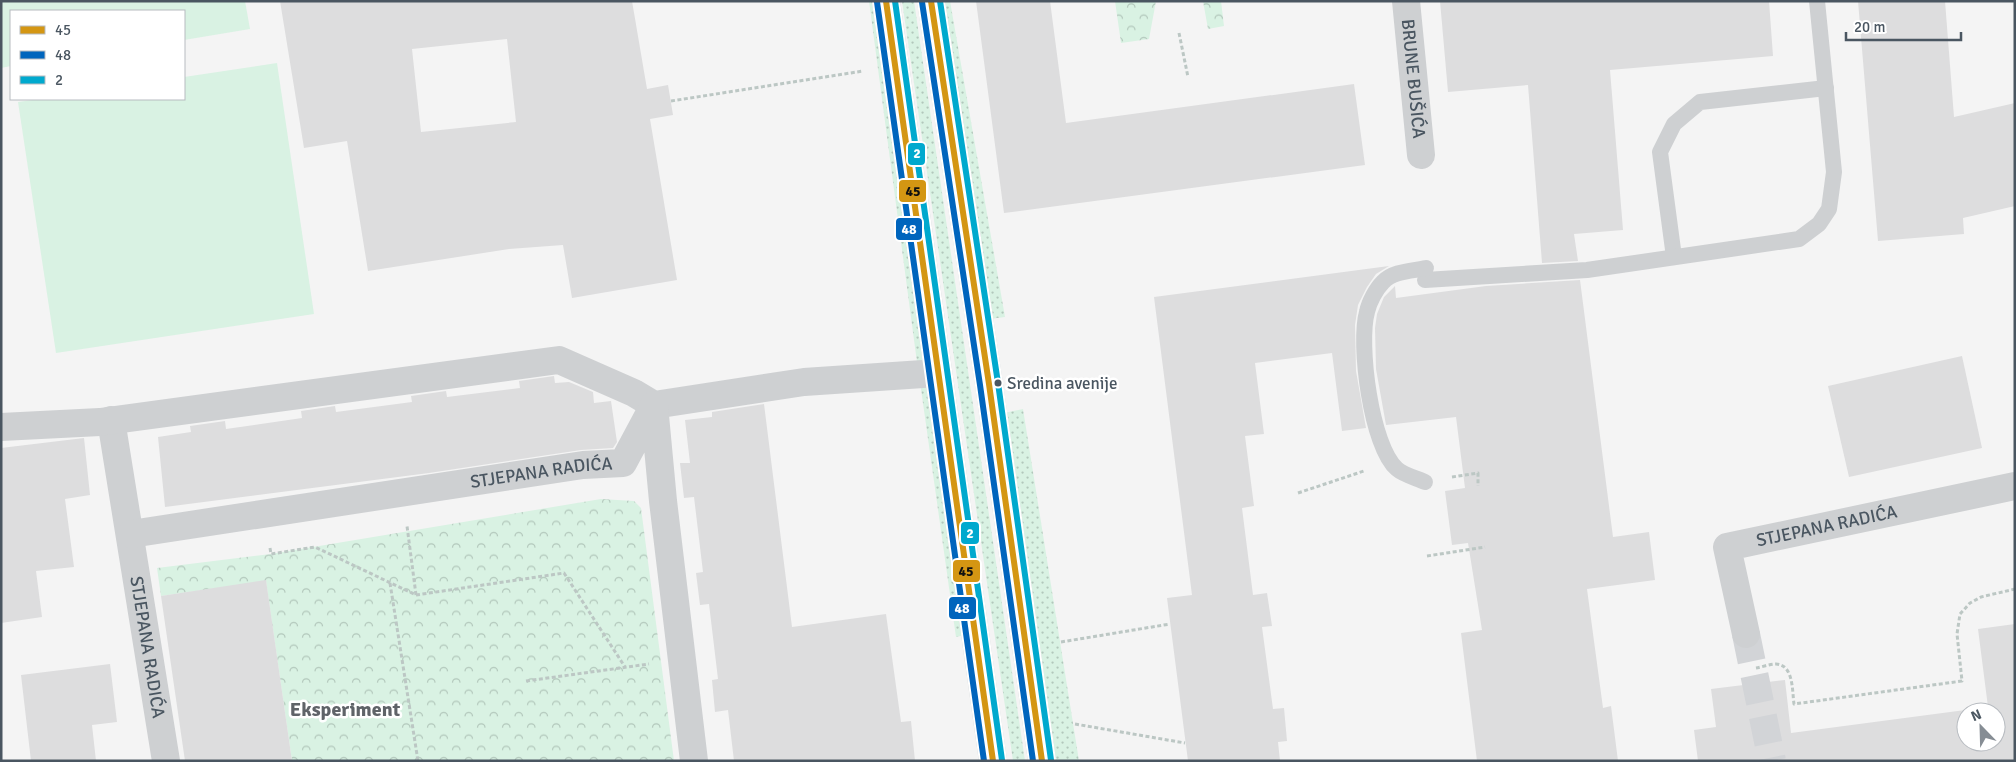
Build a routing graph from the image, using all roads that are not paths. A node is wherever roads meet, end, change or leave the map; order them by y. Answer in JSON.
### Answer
{"nodes":[{"id":1,"x":886,"y":1,"type":"edge"},
{"id":2,"x":931,"y":1,"type":"edge"},
{"id":3,"x":1406,"y":1,"type":"edge"},
{"id":4,"x":1817,"y":1,"type":"edge"},
{"id":5,"x":1826,"y":88,"type":"junction"},
{"id":6,"x":1421,"y":155,"type":"dead end"},
{"id":7,"x":1674,"y":257,"type":"junction"},
{"id":8,"x":938,"y":373,"type":"junction"},
{"id":9,"x":654,"y":405,"type":"junction"},
{"id":10,"x":111,"y":420,"type":"junction"},
{"id":11,"x":1,"y":427,"type":"edge"},
{"id":12,"x":1425,"y":482,"type":"dead end"},
{"id":13,"x":2015,"y":486,"type":"edge"},
{"id":14,"x":131,"y":534,"type":"junction"},
{"id":15,"x":1746,"y":634,"type":"tunnel mouth"},
{"id":16,"x":166,"y":761,"type":"edge"},
{"id":17,"x":694,"y":761,"type":"edge"},
{"id":18,"x":993,"y":761,"type":"edge"},
{"id":19,"x":1042,"y":761,"type":"edge"}],
"edges":[{"from":1,"to":8,"type":"main road"},
{"from":2,"to":19,"type":"main road"},
{"from":3,"to":6,"type":"street","name":"BRUNE BUŠIĆA"},
{"from":4,"to":5,"type":"lane"},
{"from":5,"to":7,"type":"lane"},
{"from":5,"to":7,"type":"lane"},
{"from":7,"to":12,"type":"lane"},
{"from":8,"to":9,"type":"street"},
{"from":8,"to":18,"type":"main road"},
{"from":9,"to":10,"type":"street"},
{"from":9,"to":14,"type":"street","name":"STJEPANA RADIĆA"},
{"from":9,"to":17,"type":"street"},
{"from":10,"to":11,"type":"street"},
{"from":10,"to":14,"type":"street","name":"STJEPANA RADIĆA"},
{"from":13,"to":15,"type":"street","name":"STJEPANA RADIĆA"},
{"from":14,"to":16,"type":"street","name":"STJEPANA RADIĆA"}]}
